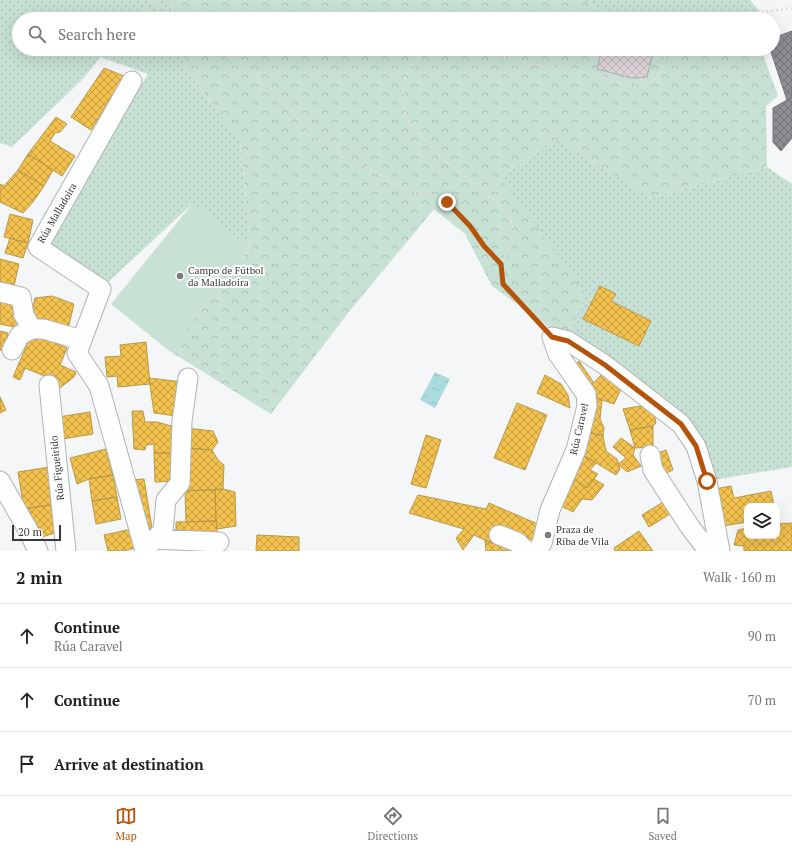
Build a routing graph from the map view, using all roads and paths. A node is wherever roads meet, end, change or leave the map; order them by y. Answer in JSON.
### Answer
{"nodes":[{"id":1,"x":143,"y":0,"type":"edge"},
{"id":2,"x":792,"y":8,"type":"edge"},
{"id":3,"x":146,"y":12,"type":"edge"},
{"id":4,"x":176,"y":12,"type":"edge"},
{"id":5,"x":750,"y":12,"type":"edge"},
{"id":6,"x":226,"y":56,"type":"edge"},
{"id":7,"x":421,"y":56,"type":"edge"},
{"id":8,"x":501,"y":56,"type":"edge"},
{"id":9,"x":665,"y":56,"type":"edge"},
{"id":10,"x":132,"y":81,"type":"dead end"},
{"id":11,"x":501,"y":264,"type":"junction"},
{"id":12,"x":0,"y":292,"type":"edge"},
{"id":13,"x":32,"y":329,"type":"junction"},
{"id":14,"x":552,"y":337,"type":"junction"},
{"id":15,"x":82,"y":340,"type":"junction"},
{"id":16,"x":12,"y":350,"type":"dead end"},
{"id":17,"x":188,"y":378,"type":"dead end"},
{"id":18,"x":49,"y":385,"type":"dead end"},
{"id":19,"x":650,"y":455,"type":"dead end"},
{"id":20,"x":0,"y":481,"type":"edge"},
{"id":21,"x":499,"y":535,"type":"dead end"},
{"id":22,"x":219,"y":542,"type":"dead end"},
{"id":23,"x":148,"y":546,"type":"edge"},
{"id":24,"x":38,"y":551,"type":"edge"},
{"id":25,"x":66,"y":551,"type":"edge"},
{"id":26,"x":526,"y":551,"type":"edge"},
{"id":27,"x":538,"y":551,"type":"edge"},
{"id":28,"x":713,"y":551,"type":"edge"},
{"id":29,"x":720,"y":551,"type":"edge"}],
"edges":[{"from":1,"to":3,"type":"path"},
{"from":1,"to":4,"type":"path"},
{"from":2,"to":5,"type":"path"},
{"from":6,"to":11,"type":"path"},
{"from":7,"to":11,"type":"path"},
{"from":8,"to":9,"type":"path"},
{"from":10,"to":15,"type":"street","name":"Rúa Malladoira"},
{"from":11,"to":14,"type":"path"},
{"from":12,"to":13,"type":"street"},
{"from":13,"to":15,"type":"street"},
{"from":13,"to":16,"type":"street"},
{"from":14,"to":27,"type":"street","name":"Rúa Caravel"},
{"from":14,"to":29,"type":"street"},
{"from":15,"to":23,"type":"street","name":"Rúa Malladoira"},
{"from":17,"to":23,"type":"street"},
{"from":18,"to":25,"type":"street","name":"Rúa Figueirido"},
{"from":19,"to":28,"type":"street"},
{"from":20,"to":24,"type":"street"},
{"from":21,"to":26,"type":"street"},
{"from":22,"to":23,"type":"street"}]}
